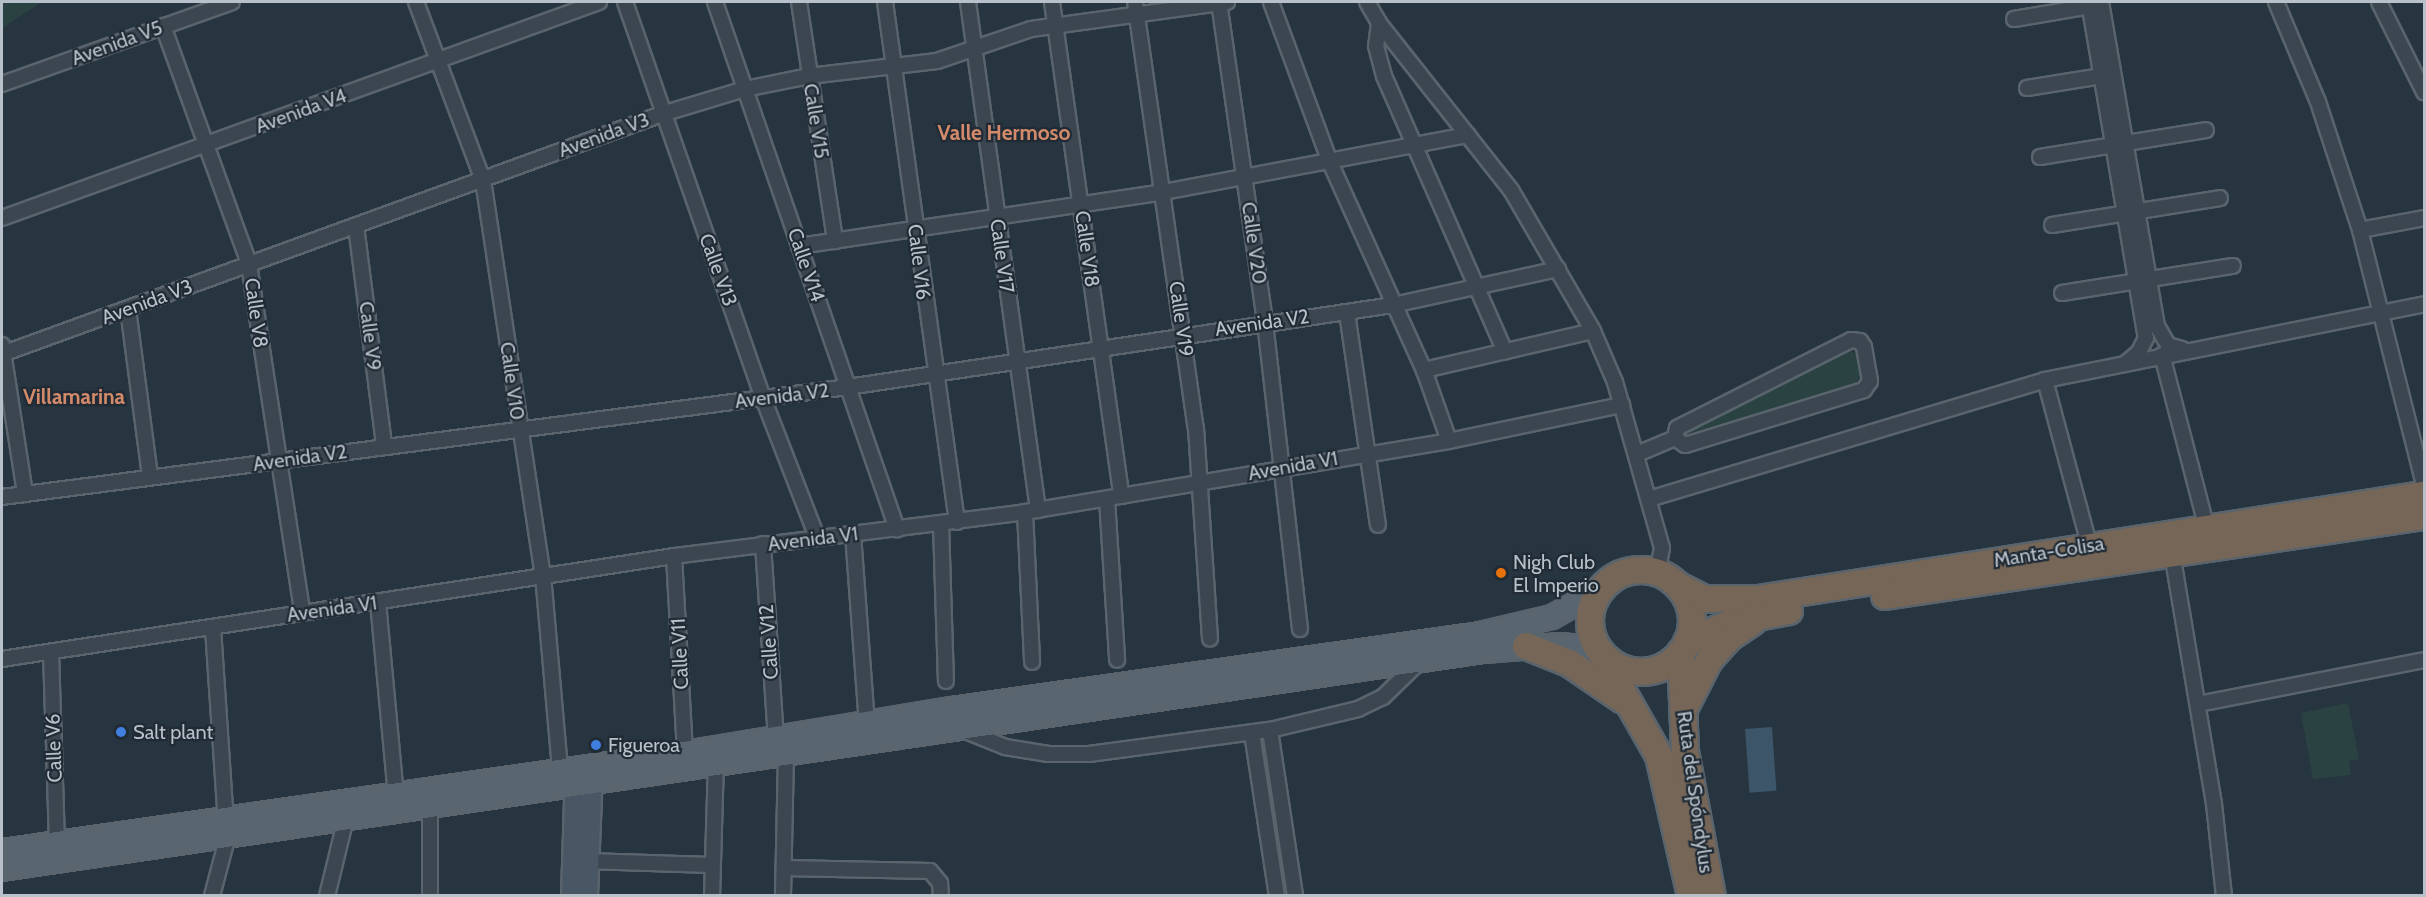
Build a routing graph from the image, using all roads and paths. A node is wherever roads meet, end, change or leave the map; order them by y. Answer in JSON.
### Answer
{"nodes":[{"id":1,"x":232,"y":2,"type":"edge"},
{"id":2,"x":416,"y":2,"type":"edge"},
{"id":3,"x":599,"y":2,"type":"edge"},
{"id":4,"x":625,"y":2,"type":"edge"},
{"id":5,"x":715,"y":2,"type":"edge"},
{"id":6,"x":799,"y":2,"type":"edge"},
{"id":7,"x":885,"y":2,"type":"edge"},
{"id":8,"x":968,"y":2,"type":"edge"},
{"id":9,"x":1052,"y":2,"type":"edge"},
{"id":10,"x":1222,"y":2,"type":"edge"},
{"id":11,"x":1271,"y":2,"type":"edge"},
{"id":12,"x":1367,"y":2,"type":"edge"},
{"id":13,"x":2276,"y":2,"type":"edge"},
{"id":14,"x":2379,"y":2,"type":"edge"},
{"id":15,"x":2096,"y":4,"type":"edge"},
{"id":16,"x":1136,"y":8,"type":"edge"},
{"id":17,"x":2014,"y":19,"type":"dead end"},
{"id":18,"x":1379,"y":23,"type":"junction"},
{"id":19,"x":1055,"y":25,"type":"junction"},
{"id":20,"x":163,"y":26,"type":"junction"},
{"id":21,"x":974,"y":48,"type":"junction"},
{"id":22,"x":438,"y":61,"type":"junction"},
{"id":23,"x":893,"y":66,"type":"junction"},
{"id":24,"x":2108,"y":75,"type":"junction"},
{"id":25,"x":809,"y":76,"type":"junction"},
{"id":26,"x":2,"y":84,"type":"edge"},
{"id":27,"x":2027,"y":88,"type":"dead end"},
{"id":28,"x":745,"y":89,"type":"junction"},
{"id":29,"x":2424,"y":92,"type":"edge"},
{"id":30,"x":662,"y":114,"type":"junction"},
{"id":31,"x":2206,"y":130,"type":"dead end"},
{"id":32,"x":1468,"y":135,"type":"junction"},
{"id":33,"x":1413,"y":142,"type":"junction"},
{"id":34,"x":2120,"y":144,"type":"junction"},
{"id":35,"x":205,"y":147,"type":"junction"},
{"id":36,"x":2040,"y":157,"type":"dead end"},
{"id":37,"x":1329,"y":160,"type":"junction"},
{"id":38,"x":1245,"y":178,"type":"junction"},
{"id":39,"x":483,"y":180,"type":"junction"},
{"id":40,"x":1163,"y":192,"type":"junction"},
{"id":41,"x":2220,"y":198,"type":"dead end"},
{"id":42,"x":1081,"y":203,"type":"junction"},
{"id":43,"x":2132,"y":212,"type":"junction"},
{"id":44,"x":997,"y":216,"type":"junction"},
{"id":45,"x":2,"y":218,"type":"edge"},
{"id":46,"x":2424,"y":218,"type":"edge"},
{"id":47,"x":2052,"y":225,"type":"dead end"},
{"id":48,"x":356,"y":226,"type":"junction"},
{"id":49,"x":914,"y":228,"type":"junction"},
{"id":50,"x":2360,"y":230,"type":"junction"},
{"id":51,"x":835,"y":240,"type":"junction"},
{"id":52,"x":799,"y":246,"type":"junction"},
{"id":53,"x":249,"y":264,"type":"junction"},
{"id":54,"x":2233,"y":266,"type":"dead end"},
{"id":55,"x":1558,"y":269,"type":"junction"},
{"id":56,"x":2143,"y":280,"type":"junction"},
{"id":57,"x":1479,"y":289,"type":"junction"},
{"id":58,"x":2062,"y":293,"type":"dead end"},
{"id":59,"x":2424,"y":304,"type":"edge"},
{"id":60,"x":1393,"y":305,"type":"junction"},
{"id":61,"x":128,"y":309,"type":"junction"},
{"id":62,"x":1347,"y":313,"type":"junction"},
{"id":63,"x":2383,"y":313,"type":"junction"},
{"id":64,"x":1265,"y":322,"type":"junction"},
{"id":65,"x":2150,"y":324,"type":"junction"},
{"id":66,"x":1593,"y":331,"type":"junction"},
{"id":67,"x":1183,"y":334,"type":"junction"},
{"id":68,"x":1100,"y":348,"type":"junction"},
{"id":69,"x":2187,"y":350,"type":"junction"},
{"id":70,"x":2,"y":351,"type":"edge"},
{"id":71,"x":1505,"y":352,"type":"junction"},
{"id":72,"x":2162,"y":355,"type":"junction"},
{"id":73,"x":1017,"y":362,"type":"junction"},
{"id":74,"x":2125,"y":363,"type":"junction"},
{"id":75,"x":1424,"y":370,"type":"junction"},
{"id":76,"x":933,"y":374,"type":"junction"},
{"id":77,"x":2045,"y":380,"type":"junction"},
{"id":78,"x":848,"y":387,"type":"junction"},
{"id":79,"x":763,"y":398,"type":"junction"},
{"id":80,"x":1622,"y":405,"type":"junction"},
{"id":81,"x":518,"y":428,"type":"junction"},
{"id":82,"x":1675,"y":438,"type":"junction"},
{"id":83,"x":1449,"y":441,"type":"junction"},
{"id":84,"x":384,"y":446,"type":"junction"},
{"id":85,"x":1368,"y":454,"type":"junction"},
{"id":86,"x":1637,"y":454,"type":"junction"},
{"id":87,"x":277,"y":462,"type":"junction"},
{"id":88,"x":1284,"y":467,"type":"junction"},
{"id":89,"x":150,"y":477,"type":"junction"},
{"id":90,"x":1200,"y":483,"type":"junction"},
{"id":91,"x":2424,"y":485,"type":"edge"},
{"id":92,"x":25,"y":494,"type":"junction"},
{"id":93,"x":2424,"y":495,"type":"edge"},
{"id":94,"x":1121,"y":496,"type":"junction"},
{"id":95,"x":2,"y":497,"type":"edge"},
{"id":96,"x":1107,"y":499,"type":"junction"},
{"id":97,"x":1649,"y":499,"type":"junction"},
{"id":98,"x":1032,"y":511,"type":"junction"},
{"id":99,"x":2424,"y":516,"type":"edge"},
{"id":100,"x":957,"y":522,"type":"junction"},
{"id":101,"x":941,"y":524,"type":"junction"},
{"id":102,"x":1378,"y":525,"type":"dead end"},
{"id":103,"x":897,"y":529,"type":"junction"},
{"id":104,"x":853,"y":534,"type":"junction"},
{"id":105,"x":817,"y":537,"type":"junction"},
{"id":106,"x":2208,"y":537,"type":"junction"},
{"id":107,"x":763,"y":544,"type":"junction"},
{"id":108,"x":2172,"y":553,"type":"junction"},
{"id":109,"x":2092,"y":554,"type":"junction"},
{"id":110,"x":674,"y":556,"type":"junction"},
{"id":111,"x":543,"y":575,"type":"junction"},
{"id":112,"x":1667,"y":579,"type":"junction"},
{"id":113,"x":1600,"y":590,"type":"junction"},
{"id":114,"x":378,"y":602,"type":"junction"},
{"id":115,"x":302,"y":612,"type":"junction"},
{"id":116,"x":1761,"y":616,"type":"junction"},
{"id":117,"x":213,"y":628,"type":"junction"},
{"id":118,"x":1300,"y":629,"type":"dead end"},
{"id":119,"x":1210,"y":639,"type":"dead end"},
{"id":120,"x":1526,"y":646,"type":"junction"},
{"id":121,"x":1684,"y":647,"type":"junction"},
{"id":122,"x":51,"y":652,"type":"junction"},
{"id":123,"x":1600,"y":652,"type":"junction"},
{"id":124,"x":2,"y":659,"type":"edge"},
{"id":125,"x":1117,"y":660,"type":"dead end"},
{"id":126,"x":1420,"y":660,"type":"junction"},
{"id":127,"x":2424,"y":660,"type":"edge"},
{"id":128,"x":1032,"y":662,"type":"dead end"},
{"id":129,"x":946,"y":681,"type":"dead end"},
{"id":130,"x":2198,"y":704,"type":"junction"},
{"id":131,"x":1635,"y":710,"type":"junction"},
{"id":132,"x":1682,"y":713,"type":"junction"},
{"id":133,"x":867,"y":725,"type":"junction"},
{"id":134,"x":958,"y":728,"type":"junction"},
{"id":135,"x":1270,"y":730,"type":"junction"},
{"id":136,"x":1252,"y":733,"type":"junction"},
{"id":137,"x":781,"y":746,"type":"junction"},
{"id":138,"x":685,"y":753,"type":"junction"},
{"id":139,"x":716,"y":765,"type":"junction"},
{"id":140,"x":579,"y":775,"type":"junction"},
{"id":141,"x":396,"y":795,"type":"junction"},
{"id":142,"x":429,"y":806,"type":"junction"},
{"id":143,"x":346,"y":818,"type":"junction"},
{"id":144,"x":227,"y":830,"type":"junction"},
{"id":145,"x":57,"y":843,"type":"junction"},
{"id":146,"x":2,"y":851,"type":"edge"},
{"id":147,"x":587,"y":861,"type":"junction"},
{"id":148,"x":711,"y":865,"type":"junction"},
{"id":149,"x":784,"y":868,"type":"junction"},
{"id":150,"x":2,"y":869,"type":"edge"},
{"id":151,"x":212,"y":896,"type":"edge"},
{"id":152,"x":327,"y":896,"type":"edge"},
{"id":153,"x":430,"y":896,"type":"edge"},
{"id":154,"x":572,"y":896,"type":"edge"},
{"id":155,"x":586,"y":896,"type":"edge"},
{"id":156,"x":712,"y":896,"type":"edge"},
{"id":157,"x":783,"y":896,"type":"edge"},
{"id":158,"x":941,"y":896,"type":"edge"},
{"id":159,"x":1277,"y":896,"type":"edge"},
{"id":160,"x":1295,"y":896,"type":"edge"},
{"id":161,"x":1690,"y":896,"type":"edge"},
{"id":162,"x":1712,"y":896,"type":"edge"},
{"id":163,"x":2224,"y":896,"type":"edge"}],
"edges":[{"from":1,"to":20,"type":"street","name":"Avenida V5"},
{"from":2,"to":22,"type":"street","name":"Calle V10"},
{"from":3,"to":22,"type":"street","name":"Avenida V4"},
{"from":4,"to":30,"type":"street","name":"Calle V13"},
{"from":5,"to":28,"type":"street","name":"Calle V14"},
{"from":6,"to":25,"type":"street","name":"Calle V15"},
{"from":7,"to":23,"type":"street","name":"Calle V16"},
{"from":8,"to":21,"type":"street","name":"Calle V17"},
{"from":9,"to":19,"type":"street","name":"Calle V18"},
{"from":10,"to":16,"type":"street","name":"Avenida V3"},
{"from":10,"to":38,"type":"street","name":"Calle V20"},
{"from":11,"to":37,"type":"street"},
{"from":12,"to":18,"type":"street"},
{"from":13,"to":50,"type":"street"},
{"from":14,"to":29,"type":"street"},
{"from":15,"to":17,"type":"street"},
{"from":15,"to":24,"type":"street"},
{"from":16,"to":19,"type":"street","name":"Avenida V3"},
{"from":16,"to":40,"type":"street","name":"Calle V19"},
{"from":18,"to":32,"type":"street"},
{"from":18,"to":33,"type":"street"},
{"from":19,"to":21,"type":"street","name":"Avenida V3"},
{"from":19,"to":42,"type":"street","name":"Calle V18"},
{"from":20,"to":26,"type":"street","name":"Avenida V5"},
{"from":20,"to":35,"type":"street","name":"Calle V8"},
{"from":21,"to":23,"type":"street","name":"Avenida V3"},
{"from":21,"to":44,"type":"street","name":"Calle V17"},
{"from":22,"to":35,"type":"street","name":"Avenida V4"},
{"from":22,"to":39,"type":"street","name":"Calle V10"},
{"from":23,"to":25,"type":"street","name":"Avenida V3"},
{"from":23,"to":49,"type":"street","name":"Calle V16"},
{"from":24,"to":27,"type":"street"},
{"from":24,"to":34,"type":"street"},
{"from":25,"to":28,"type":"street","name":"Avenida V3"},
{"from":25,"to":51,"type":"street","name":"Calle V15"},
{"from":28,"to":30,"type":"street","name":"Avenida V3"},
{"from":28,"to":52,"type":"street","name":"Calle V14"},
{"from":30,"to":39,"type":"street","name":"Avenida V3"},
{"from":30,"to":79,"type":"street","name":"Calle V13"},
{"from":31,"to":34,"type":"street"},
{"from":32,"to":33,"type":"street"},
{"from":32,"to":55,"type":"street"},
{"from":33,"to":37,"type":"street"},
{"from":33,"to":57,"type":"street"},
{"from":34,"to":36,"type":"street"},
{"from":34,"to":43,"type":"street"},
{"from":35,"to":45,"type":"street","name":"Avenida V4"},
{"from":35,"to":53,"type":"street","name":"Calle V8"},
{"from":37,"to":38,"type":"street"},
{"from":37,"to":60,"type":"street"},
{"from":38,"to":40,"type":"street"},
{"from":38,"to":64,"type":"street","name":"Calle V20"},
{"from":39,"to":48,"type":"street","name":"Avenida V3"},
{"from":39,"to":81,"type":"street","name":"Calle V10"},
{"from":40,"to":42,"type":"street"},
{"from":40,"to":67,"type":"street","name":"Calle V19"},
{"from":41,"to":43,"type":"street"},
{"from":42,"to":44,"type":"street"},
{"from":42,"to":68,"type":"street","name":"Calle V18"},
{"from":43,"to":47,"type":"street"},
{"from":43,"to":56,"type":"street"},
{"from":44,"to":49,"type":"street"},
{"from":44,"to":73,"type":"street","name":"Calle V17"},
{"from":46,"to":50,"type":"street"},
{"from":48,"to":53,"type":"street","name":"Avenida V3"},
{"from":48,"to":84,"type":"street","name":"Calle V9"},
{"from":49,"to":51,"type":"street"},
{"from":49,"to":76,"type":"street","name":"Calle V16"},
{"from":50,"to":63,"type":"street"},
{"from":51,"to":52,"type":"street"},
{"from":52,"to":78,"type":"street","name":"Calle V14"},
{"from":53,"to":61,"type":"street","name":"Avenida V3"},
{"from":53,"to":87,"type":"street","name":"Calle V8"},
{"from":54,"to":56,"type":"street"},
{"from":55,"to":57,"type":"street","name":"Avenida V2"},
{"from":55,"to":66,"type":"street"},
{"from":56,"to":58,"type":"street"},
{"from":56,"to":65,"type":"street"},
{"from":57,"to":60,"type":"street","name":"Avenida V2"},
{"from":57,"to":71,"type":"street"},
{"from":59,"to":63,"type":"street"},
{"from":60,"to":62,"type":"street","name":"Avenida V2"},
{"from":60,"to":75,"type":"street"},
{"from":61,"to":70,"type":"street","name":"Avenida V3"},
{"from":61,"to":89,"type":"street"},
{"from":62,"to":64,"type":"street","name":"Avenida V2"},
{"from":62,"to":85,"type":"street"},
{"from":63,"to":69,"type":"street"},
{"from":63,"to":91,"type":"street"},
{"from":64,"to":67,"type":"street","name":"Avenida V2"},
{"from":64,"to":88,"type":"street","name":"Calle V20"},
{"from":65,"to":69,"type":"street"},
{"from":65,"to":74,"type":"street"},
{"from":66,"to":71,"type":"street"},
{"from":66,"to":80,"type":"street"},
{"from":67,"to":68,"type":"street","name":"Avenida V2"},
{"from":67,"to":90,"type":"street","name":"Calle V19"},
{"from":68,"to":73,"type":"street","name":"Avenida V2"},
{"from":68,"to":94,"type":"street","name":"Calle V18"},
{"from":69,"to":72,"type":"street"},
{"from":70,"to":92,"type":"street"},
{"from":71,"to":75,"type":"street"},
{"from":72,"to":74,"type":"street"},
{"from":72,"to":106,"type":"street"},
{"from":73,"to":76,"type":"street","name":"Avenida V2"},
{"from":73,"to":98,"type":"street","name":"Calle V17"},
{"from":74,"to":77,"type":"street"},
{"from":75,"to":83,"type":"street"},
{"from":76,"to":78,"type":"street","name":"Avenida V2"},
{"from":76,"to":100,"type":"street","name":"Calle V16"},
{"from":77,"to":97,"type":"street"},
{"from":77,"to":109,"type":"street"},
{"from":78,"to":79,"type":"street","name":"Avenida V2"},
{"from":78,"to":103,"type":"street","name":"Calle V14"},
{"from":79,"to":81,"type":"street","name":"Avenida V2"},
{"from":79,"to":105,"type":"street","name":"Calle V13"},
{"from":80,"to":83,"type":"street","name":"Avenida V1"},
{"from":80,"to":86,"type":"street"},
{"from":81,"to":84,"type":"street","name":"Avenida V2"},
{"from":81,"to":111,"type":"street","name":"Calle V10"},
{"from":82,"to":82,"type":"street"},
{"from":82,"to":86,"type":"street"},
{"from":83,"to":85,"type":"street","name":"Avenida V1"},
{"from":84,"to":87,"type":"street","name":"Avenida V2"},
{"from":85,"to":88,"type":"street","name":"Avenida V1"},
{"from":85,"to":102,"type":"street"},
{"from":86,"to":97,"type":"street"},
{"from":87,"to":89,"type":"street","name":"Avenida V2"},
{"from":87,"to":115,"type":"street","name":"Calle V8"},
{"from":88,"to":90,"type":"street","name":"Avenida V1"},
{"from":88,"to":118,"type":"street","name":"Calle V20"},
{"from":89,"to":92,"type":"street","name":"Avenida V2"},
{"from":90,"to":94,"type":"street","name":"Avenida V1"},
{"from":90,"to":119,"type":"street","name":"Calle V19"},
{"from":92,"to":95,"type":"street","name":"Avenida V2"},
{"from":93,"to":106,"type":"highway","name":"Manta-Colisa"},
{"from":94,"to":96,"type":"street","name":"Avenida V1"},
{"from":96,"to":98,"type":"street","name":"Avenida V1"},
{"from":96,"to":125,"type":"street"},
{"from":97,"to":112,"type":"street"},
{"from":98,"to":100,"type":"street","name":"Avenida V1"},
{"from":98,"to":128,"type":"street","name":"Calle V17"},
{"from":99,"to":106,"type":"highway","name":"Manta-Colisa"},
{"from":100,"to":101,"type":"street","name":"Avenida V1"},
{"from":101,"to":103,"type":"street","name":"Avenida V1"},
{"from":101,"to":129,"type":"street"},
{"from":103,"to":104,"type":"street","name":"Avenida V1"},
{"from":104,"to":105,"type":"street","name":"Avenida V1"},
{"from":104,"to":133,"type":"street"},
{"from":105,"to":107,"type":"street","name":"Avenida V1"},
{"from":106,"to":108,"type":"highway","name":"Manta-Colisa"},
{"from":106,"to":109,"type":"highway","name":"Manta-Colisa"},
{"from":107,"to":110,"type":"street","name":"Avenida V1"},
{"from":107,"to":137,"type":"street","name":"Calle V12"},
{"from":108,"to":109,"type":"highway","name":"Manta-Colisa"},
{"from":108,"to":130,"type":"street"},
{"from":109,"to":112,"type":"highway","name":"Manta-Colisa"},
{"from":109,"to":116,"type":"highway","name":"Manta-Colisa"},
{"from":110,"to":111,"type":"street","name":"Avenida V1"},
{"from":110,"to":138,"type":"street","name":"Calle V11"},
{"from":111,"to":114,"type":"street","name":"Avenida V1"},
{"from":111,"to":140,"type":"street","name":"Calle V10"},
{"from":112,"to":113,"type":"highway"},
{"from":112,"to":121,"type":"highway"},
{"from":113,"to":123,"type":"highway"},
{"from":113,"to":133,"type":"main road"},
{"from":114,"to":115,"type":"street","name":"Avenida V1"},
{"from":114,"to":141,"type":"street"},
{"from":115,"to":117,"type":"street","name":"Avenida V1"},
{"from":116,"to":121,"type":"highway","name":"Manta-Colisa"},
{"from":116,"to":132,"type":"highway"},
{"from":117,"to":122,"type":"street","name":"Avenida V1"},
{"from":117,"to":144,"type":"street"},
{"from":120,"to":123,"type":"main road"},
{"from":120,"to":126,"type":"main road"},
{"from":120,"to":131,"type":"highway"},
{"from":121,"to":123,"type":"highway"},
{"from":121,"to":132,"type":"highway","name":"Ruta del Spóndylus"},
{"from":122,"to":124,"type":"street","name":"Avenida V1"},
{"from":122,"to":145,"type":"street","name":"Calle V6"},
{"from":123,"to":131,"type":"highway","name":"Ruta del Spóndylus"},
{"from":126,"to":134,"type":"main road"},
{"from":126,"to":135,"type":"street"},
{"from":127,"to":130,"type":"street"},
{"from":130,"to":163,"type":"street"},
{"from":131,"to":161,"type":"highway","name":"Ruta del Spóndylus"},
{"from":132,"to":162,"type":"highway","name":"Ruta del Spóndylus"},
{"from":133,"to":137,"type":"main road"},
{"from":134,"to":136,"type":"street"},
{"from":134,"to":137,"type":"main road"},
{"from":135,"to":136,"type":"street"},
{"from":135,"to":160,"type":"street"},
{"from":136,"to":159,"type":"street"},
{"from":137,"to":138,"type":"main road"},
{"from":137,"to":139,"type":"main road"},
{"from":137,"to":149,"type":"street","name":"Calle V12"},
{"from":138,"to":140,"type":"main road"},
{"from":139,"to":140,"type":"main road"},
{"from":139,"to":148,"type":"street"},
{"from":140,"to":141,"type":"main road"},
{"from":140,"to":142,"type":"main road"},
{"from":140,"to":147,"type":"main road"},
{"from":140,"to":154,"type":"main road"},
{"from":141,"to":144,"type":"main road"},
{"from":142,"to":143,"type":"main road"},
{"from":142,"to":153,"type":"street"},
{"from":143,"to":144,"type":"main road"},
{"from":143,"to":152,"type":"street"},
{"from":144,"to":145,"type":"main road"},
{"from":144,"to":150,"type":"main road"},
{"from":144,"to":151,"type":"street"},
{"from":145,"to":146,"type":"main road"},
{"from":147,"to":148,"type":"street"},
{"from":147,"to":155,"type":"main road"},
{"from":148,"to":156,"type":"street"},
{"from":149,"to":157,"type":"street","name":"Calle V12"},
{"from":149,"to":158,"type":"street"}]}
